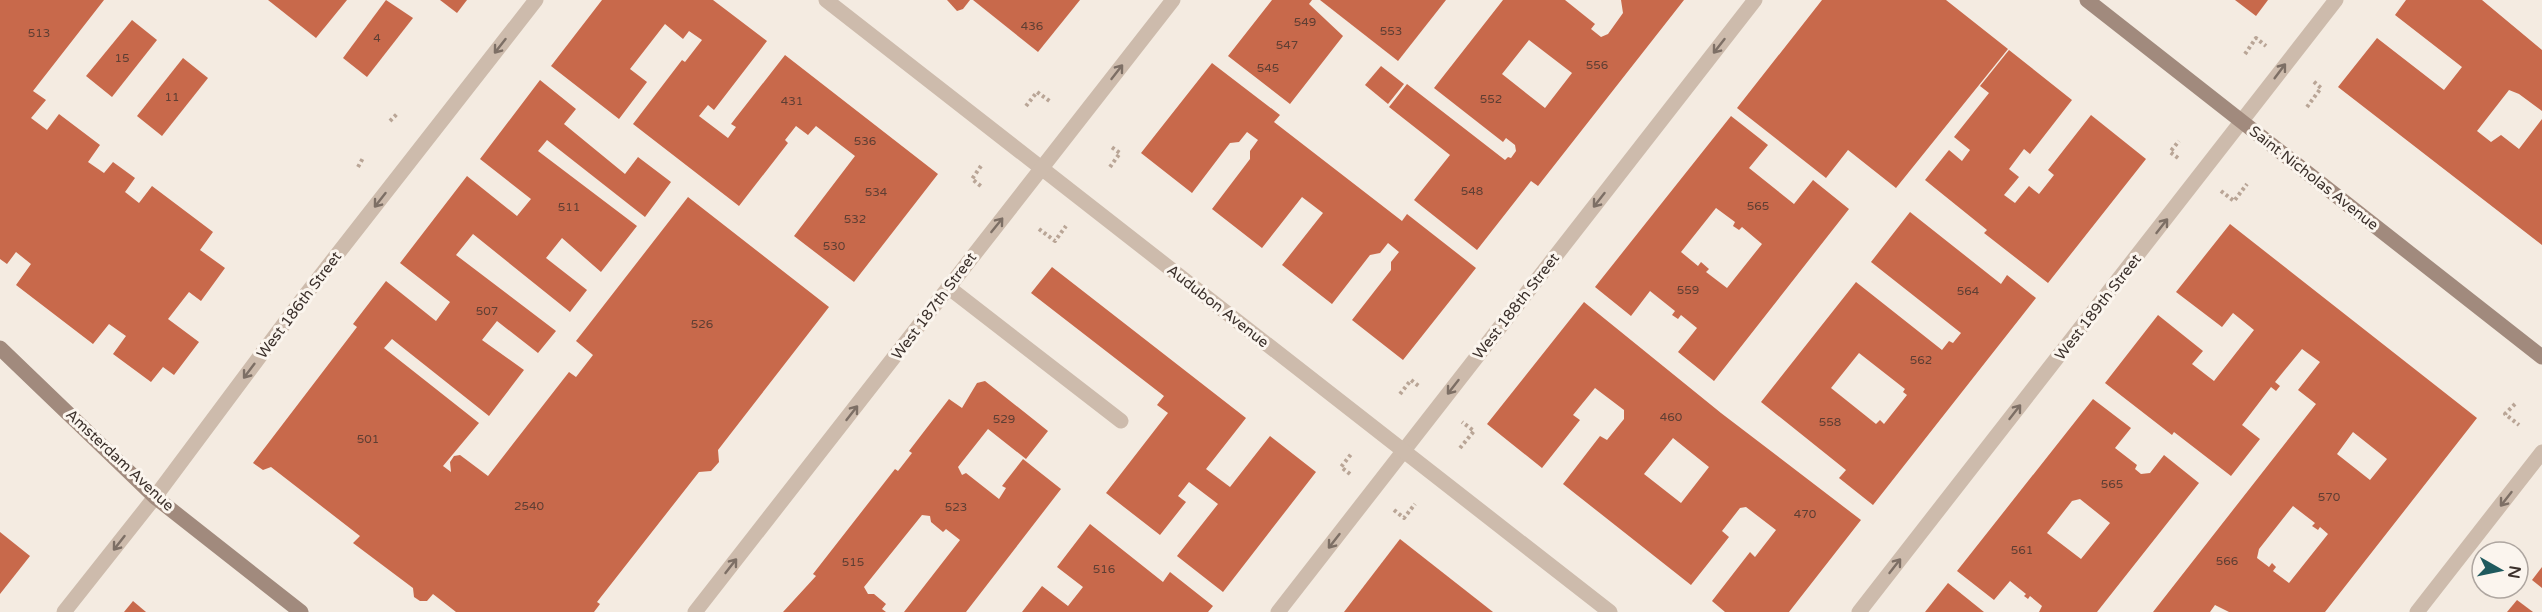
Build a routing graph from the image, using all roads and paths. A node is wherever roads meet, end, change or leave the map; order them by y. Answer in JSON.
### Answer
{"nodes":[{"id":1,"x":536,"y":0,"type":"edge"},
{"id":2,"x":826,"y":0,"type":"edge"},
{"id":3,"x":1173,"y":0,"type":"edge"},
{"id":4,"x":1755,"y":0,"type":"edge"},
{"id":5,"x":2086,"y":0,"type":"edge"},
{"id":6,"x":2336,"y":0,"type":"edge"},
{"id":7,"x":2271,"y":50,"type":"dead end"},
{"id":8,"x":2245,"y":54,"type":"dead end"},
{"id":9,"x":2313,"y":81,"type":"dead end"},
{"id":10,"x":1051,"y":102,"type":"dead end"},
{"id":11,"x":1026,"y":106,"type":"dead end"},
{"id":12,"x":2307,"y":107,"type":"dead end"},
{"id":13,"x":398,"y":113,"type":"dead end"},
{"id":14,"x":390,"y":122,"type":"dead end"},
{"id":15,"x":2242,"y":122,"type":"junction"},
{"id":16,"x":2179,"y":141,"type":"dead end"},
{"id":17,"x":1110,"y":146,"type":"dead end"},
{"id":18,"x":363,"y":158,"type":"dead end"},
{"id":19,"x":2178,"y":158,"type":"dead end"},
{"id":20,"x":981,"y":166,"type":"dead end"},
{"id":21,"x":358,"y":167,"type":"dead end"},
{"id":22,"x":1110,"y":167,"type":"dead end"},
{"id":23,"x":1042,"y":168,"type":"junction"},
{"id":24,"x":2247,"y":184,"type":"dead end"},
{"id":25,"x":982,"y":187,"type":"dead end"},
{"id":26,"x":2220,"y":190,"type":"dead end"},
{"id":27,"x":1066,"y":226,"type":"dead end"},
{"id":28,"x":1039,"y":229,"type":"dead end"},
{"id":29,"x":948,"y":287,"type":"junction"},
{"id":30,"x":0,"y":348,"type":"edge"},
{"id":31,"x":2542,"y":357,"type":"edge"},
{"id":32,"x":1423,"y":390,"type":"dead end"},
{"id":33,"x":1400,"y":394,"type":"dead end"},
{"id":34,"x":2515,"y":404,"type":"dead end"},
{"id":35,"x":1121,"y":421,"type":"dead end"},
{"id":36,"x":1461,"y":421,"type":"dead end"},
{"id":37,"x":2519,"y":425,"type":"dead end"},
{"id":38,"x":1460,"y":448,"type":"dead end"},
{"id":39,"x":1403,"y":451,"type":"junction"},
{"id":40,"x":1352,"y":453,"type":"dead end"},
{"id":41,"x":2542,"y":453,"type":"edge"},
{"id":42,"x":1351,"y":475,"type":"dead end"},
{"id":43,"x":155,"y":497,"type":"junction"},
{"id":44,"x":1415,"y":504,"type":"dead end"},
{"id":45,"x":1394,"y":510,"type":"dead end"},
{"id":46,"x":64,"y":612,"type":"edge"},
{"id":47,"x":301,"y":612,"type":"edge"},
{"id":48,"x":695,"y":612,"type":"edge"},
{"id":49,"x":1278,"y":612,"type":"edge"},
{"id":50,"x":1610,"y":612,"type":"edge"},
{"id":51,"x":1859,"y":612,"type":"edge"},
{"id":52,"x":2417,"y":612,"type":"edge"}],
"edges":[{"from":1,"to":43,"type":"street","name":"West 186th Street","one_way":true},
{"from":2,"to":23,"type":"street","name":"Audubon Avenue"},
{"from":23,"to":3,"type":"street","name":"West 187th Street","one_way":true},
{"from":4,"to":39,"type":"street","name":"West 188th Street","one_way":true},
{"from":5,"to":15,"type":"main road","name":"Saint Nicholas Avenue"},
{"from":15,"to":6,"type":"street","name":"West 189th Street","one_way":true},
{"from":7,"to":8,"type":"path"},
{"from":9,"to":12,"type":"path"},
{"from":10,"to":11,"type":"path"},
{"from":13,"to":14,"type":"path"},
{"from":15,"to":31,"type":"main road","name":"Saint Nicholas Avenue"},
{"from":51,"to":15,"type":"street","name":"West 189th Street","one_way":true},
{"from":16,"to":19,"type":"path"},
{"from":17,"to":22,"type":"path"},
{"from":18,"to":21,"type":"path"},
{"from":20,"to":25,"type":"path"},
{"from":29,"to":23,"type":"street","name":"West 187th Street","one_way":true},
{"from":23,"to":39,"type":"street","name":"Audubon Avenue"},
{"from":24,"to":26,"type":"path"},
{"from":27,"to":28,"type":"path"},
{"from":29,"to":35,"type":"street"},
{"from":48,"to":29,"type":"street","name":"West 187th Street","one_way":true},
{"from":30,"to":43,"type":"main road","name":"Amsterdam Avenue"},
{"from":32,"to":33,"type":"path"},
{"from":34,"to":37,"type":"path"},
{"from":36,"to":38,"type":"path"},
{"from":39,"to":49,"type":"street","name":"West 188th Street","one_way":true},
{"from":39,"to":50,"type":"street","name":"Audubon Avenue"},
{"from":40,"to":42,"type":"path"},
{"from":41,"to":52,"type":"street","one_way":true},
{"from":43,"to":46,"type":"street","name":"West 186th Street","one_way":true},
{"from":43,"to":47,"type":"main road","name":"Amsterdam Avenue"},
{"from":44,"to":45,"type":"path"}]}
